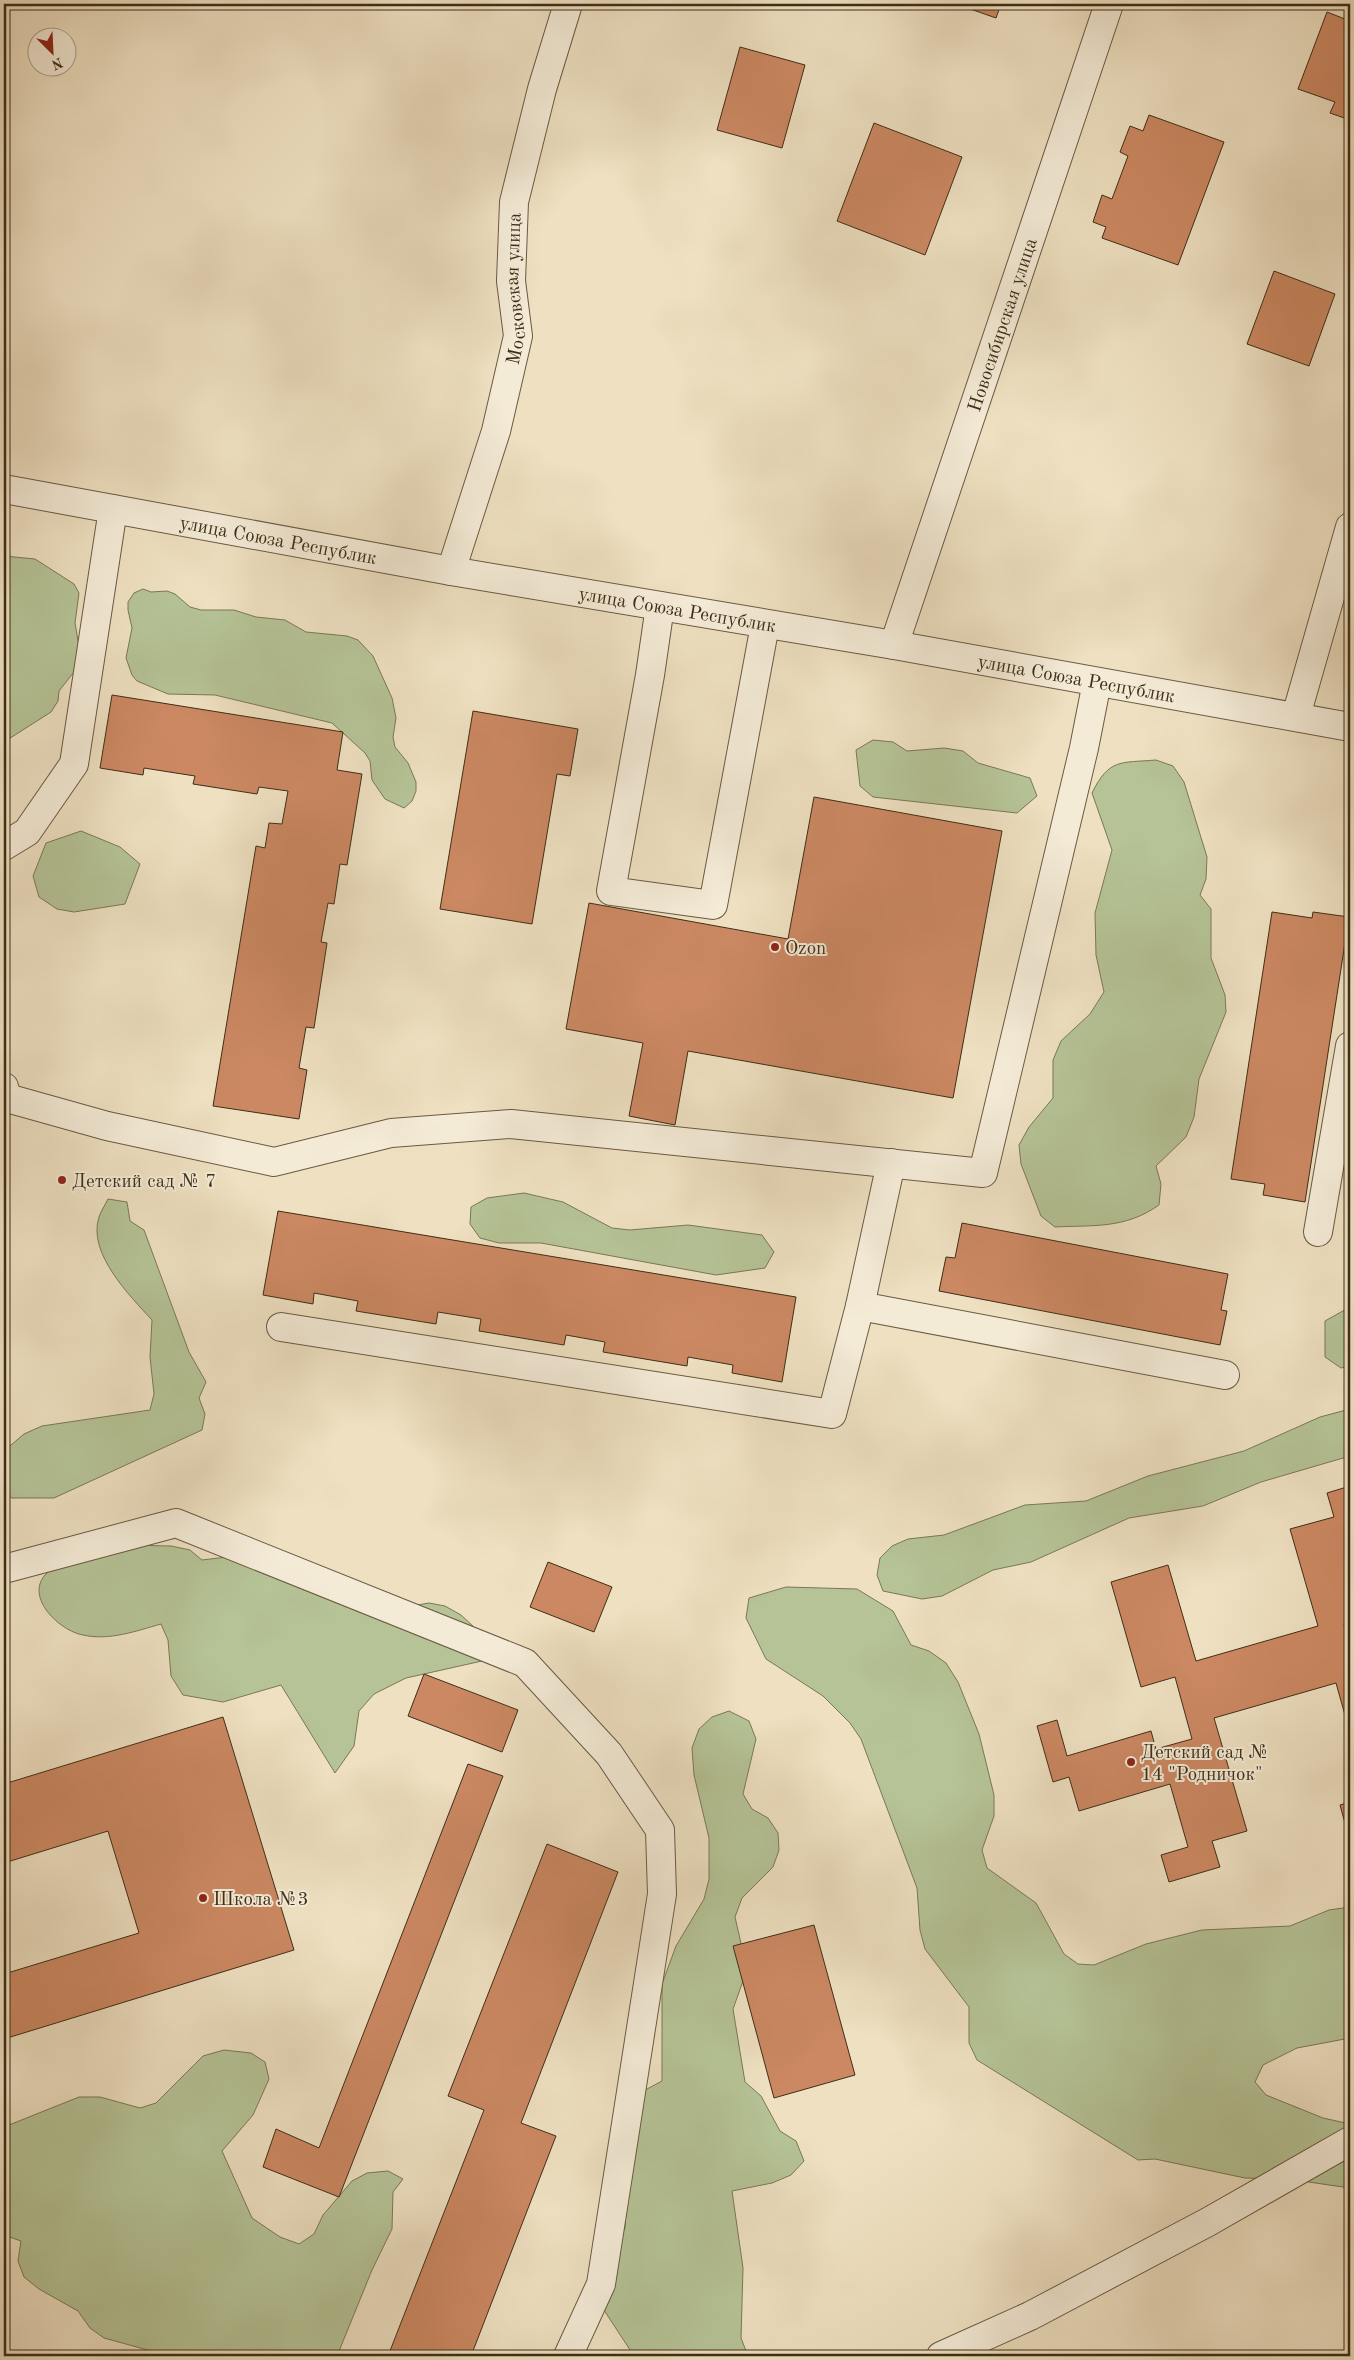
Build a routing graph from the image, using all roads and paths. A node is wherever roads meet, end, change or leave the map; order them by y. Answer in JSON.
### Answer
{"nodes":[{"id":1,"x":568,"y":4,"type":"edge"},
{"id":2,"x":1109,"y":4,"type":"edge"},
{"id":3,"x":4,"y":489,"type":"edge"},
{"id":4,"x":114,"y":509,"type":"junction"},
{"id":5,"x":1350,"y":527,"type":"edge"},
{"id":6,"x":451,"y":571,"type":"junction"},
{"id":7,"x":660,"y":606,"type":"junction"},
{"id":8,"x":765,"y":625,"type":"junction"},
{"id":9,"x":894,"y":645,"type":"junction"},
{"id":10,"x":1096,"y":682,"type":"junction"},
{"id":11,"x":1296,"y":716,"type":"junction"},
{"id":12,"x":1350,"y":727,"type":"edge"},
{"id":13,"x":4,"y":846,"type":"edge"},
{"id":14,"x":1350,"y":1046,"type":"edge"},
{"id":15,"x":4,"y":1087,"type":"edge"},
{"id":16,"x":891,"y":1163,"type":"junction"},
{"id":17,"x":1318,"y":1232,"type":"dead end"},
{"id":18,"x":860,"y":1306,"type":"junction"},
{"id":19,"x":282,"y":1327,"type":"dead end"},
{"id":20,"x":1225,"y":1375,"type":"dead end"},
{"id":21,"x":4,"y":1569,"type":"edge"},
{"id":22,"x":1350,"y":2141,"type":"edge"},
{"id":23,"x":568,"y":2356,"type":"edge"},
{"id":24,"x":941,"y":2356,"type":"edge"}],
"edges":[{"from":1,"to":6,"type":"street","name":"Московская улица"},
{"from":2,"to":9,"type":"street","name":"Новосибирская улица"},
{"from":3,"to":4,"type":"street","name":"улица Союза Республик"},
{"from":4,"to":6,"type":"street","name":"улица Союза Республик"},
{"from":4,"to":13,"type":"street"},
{"from":5,"to":11,"type":"street"},
{"from":6,"to":7,"type":"street","name":"улица Союза Республик"},
{"from":7,"to":8,"type":"street","name":"улица Союза Республик"},
{"from":7,"to":8,"type":"street"},
{"from":8,"to":9,"type":"street","name":"улица Союза Республик"},
{"from":9,"to":10,"type":"street","name":"улица Союза Республик"},
{"from":10,"to":11,"type":"street","name":"улица Союза Республик"},
{"from":10,"to":16,"type":"street"},
{"from":11,"to":12,"type":"street","name":"улица Союза Республик"},
{"from":14,"to":17,"type":"street"},
{"from":15,"to":16,"type":"street"},
{"from":16,"to":18,"type":"street"},
{"from":18,"to":19,"type":"street"},
{"from":18,"to":20,"type":"street"},
{"from":21,"to":23,"type":"street"},
{"from":22,"to":24,"type":"street"}]}
